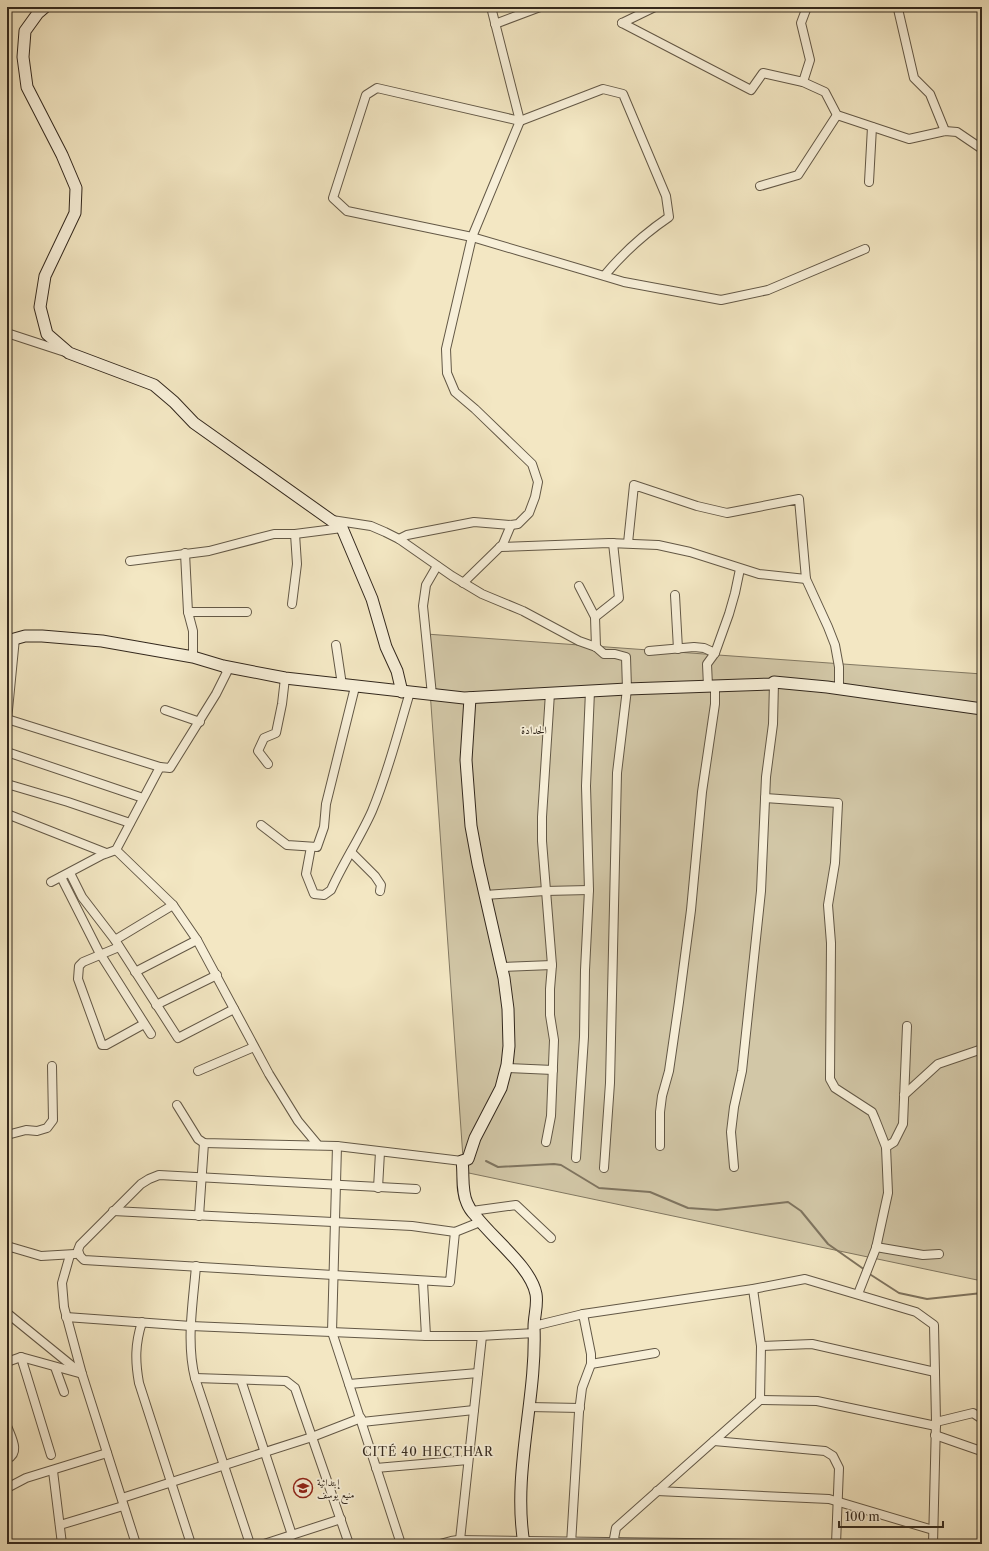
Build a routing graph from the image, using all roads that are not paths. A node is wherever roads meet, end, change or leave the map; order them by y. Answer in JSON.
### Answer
{"nodes":[{"id":1,"x":45,"y":7,"type":"edge"},
{"id":2,"x":491,"y":7,"type":"edge"},
{"id":3,"x":540,"y":7,"type":"edge"},
{"id":4,"x":655,"y":7,"type":"edge"},
{"id":5,"x":807,"y":7,"type":"edge"},
{"id":6,"x":898,"y":9,"type":"dead end"},
{"id":7,"x":495,"y":24,"type":"junction"},
{"id":8,"x":804,"y":82,"type":"junction"},
{"id":9,"x":837,"y":115,"type":"junction"},
{"id":10,"x":520,"y":121,"type":"junction"},
{"id":11,"x":872,"y":127,"type":"junction"},
{"id":12,"x":945,"y":131,"type":"junction"},
{"id":13,"x":982,"y":150,"type":"edge"},
{"id":14,"x":869,"y":182,"type":"dead end"},
{"id":15,"x":760,"y":186,"type":"dead end"},
{"id":16,"x":472,"y":237,"type":"junction"},
{"id":17,"x":865,"y":249,"type":"dead end"},
{"id":18,"x":604,"y":276,"type":"junction"},
{"id":19,"x":7,"y":333,"type":"edge"},
{"id":20,"x":69,"y":353,"type":"junction"},
{"id":21,"x":332,"y":520,"type":"junction"},
{"id":22,"x":511,"y":525,"type":"junction"},
{"id":23,"x":342,"y":528,"type":"junction"},
{"id":24,"x":295,"y":534,"type":"junction"},
{"id":25,"x":399,"y":539,"type":"junction"},
{"id":26,"x":613,"y":543,"type":"junction"},
{"id":27,"x":628,"y":543,"type":"junction"},
{"id":28,"x":500,"y":547,"type":"junction"},
{"id":29,"x":185,"y":553,"type":"junction"},
{"id":30,"x":130,"y":561,"type":"dead end"},
{"id":31,"x":437,"y":566,"type":"junction"},
{"id":32,"x":740,"y":569,"type":"junction"},
{"id":33,"x":806,"y":579,"type":"junction"},
{"id":34,"x":463,"y":584,"type":"junction"},
{"id":35,"x":579,"y":586,"type":"dead end"},
{"id":36,"x":675,"y":595,"type":"dead end"},
{"id":37,"x":292,"y":604,"type":"dead end"},
{"id":38,"x":188,"y":612,"type":"junction"},
{"id":39,"x":248,"y":612,"type":"dead end"},
{"id":40,"x":595,"y":617,"type":"junction"},
{"id":41,"x":11,"y":639,"type":"edge"},
{"id":42,"x":336,"y":645,"type":"dead end"},
{"id":43,"x":596,"y":647,"type":"junction"},
{"id":44,"x":678,"y":648,"type":"junction"},
{"id":45,"x":649,"y":651,"type":"dead end"},
{"id":46,"x":715,"y":653,"type":"junction"},
{"id":47,"x":193,"y":657,"type":"junction"},
{"id":48,"x":223,"y":666,"type":"junction"},
{"id":49,"x":285,"y":678,"type":"junction"},
{"id":50,"x":774,"y":682,"type":"junction"},
{"id":51,"x":342,"y":685,"type":"junction"},
{"id":52,"x":712,"y":686,"type":"junction"},
{"id":53,"x":355,"y":687,"type":"junction"},
{"id":54,"x":839,"y":688,"type":"junction"},
{"id":55,"x":627,"y":689,"type":"junction"},
{"id":56,"x":590,"y":691,"type":"junction"},
{"id":57,"x":406,"y":692,"type":"junction"},
{"id":58,"x":550,"y":693,"type":"junction"},
{"id":59,"x":432,"y":695,"type":"junction"},
{"id":60,"x":470,"y":698,"type":"junction"},
{"id":61,"x":982,"y":709,"type":"edge"},
{"id":62,"x":165,"y":710,"type":"dead end"},
{"id":63,"x":7,"y":720,"type":"edge"},
{"id":64,"x":200,"y":722,"type":"junction"},
{"id":65,"x":7,"y":752,"type":"edge"},
{"id":66,"x":268,"y":764,"type":"dead end"},
{"id":67,"x":160,"y":767,"type":"junction"},
{"id":68,"x":7,"y":784,"type":"edge"},
{"id":69,"x":143,"y":798,"type":"junction"},
{"id":70,"x":765,"y":798,"type":"junction"},
{"id":71,"x":7,"y":814,"type":"edge"},
{"id":72,"x":130,"y":823,"type":"junction"},
{"id":73,"x":260,"y":825,"type":"dead end"},
{"id":74,"x":311,"y":847,"type":"junction"},
{"id":75,"x":116,"y":850,"type":"junction"},
{"id":76,"x":351,"y":852,"type":"junction"},
{"id":77,"x":106,"y":853,"type":"junction"},
{"id":78,"x":70,"y":872,"type":"junction"},
{"id":79,"x":61,"y":877,"type":"junction"},
{"id":80,"x":51,"y":882,"type":"dead end"},
{"id":81,"x":589,"y":890,"type":"junction"},
{"id":82,"x":380,"y":891,"type":"dead end"},
{"id":83,"x":545,"y":891,"type":"junction"},
{"id":84,"x":485,"y":895,"type":"junction"},
{"id":85,"x":173,"y":905,"type":"junction"},
{"id":86,"x":197,"y":940,"type":"junction"},
{"id":87,"x":117,"y":944,"type":"junction"},
{"id":88,"x":101,"y":955,"type":"junction"},
{"id":89,"x":552,"y":965,"type":"junction"},
{"id":90,"x":502,"y":967,"type":"junction"},
{"id":91,"x":135,"y":972,"type":"junction"},
{"id":92,"x":217,"y":975,"type":"junction"},
{"id":93,"x":156,"y":1005,"type":"junction"},
{"id":94,"x":234,"y":1009,"type":"junction"},
{"id":95,"x":144,"y":1024,"type":"junction"},
{"id":96,"x":907,"y":1026,"type":"dead end"},
{"id":97,"x":151,"y":1034,"type":"dead end"},
{"id":98,"x":254,"y":1047,"type":"junction"},
{"id":99,"x":982,"y":1049,"type":"edge"},
{"id":100,"x":52,"y":1066,"type":"dead end"},
{"id":101,"x":506,"y":1068,"type":"junction"},
{"id":102,"x":553,"y":1070,"type":"junction"},
{"id":103,"x":198,"y":1071,"type":"dead end"},
{"id":104,"x":904,"y":1095,"type":"junction"},
{"id":105,"x":177,"y":1105,"type":"dead end"},
{"id":106,"x":7,"y":1135,"type":"edge"},
{"id":107,"x":546,"y":1142,"type":"dead end"},
{"id":108,"x":204,"y":1143,"type":"junction"},
{"id":109,"x":318,"y":1145,"type":"junction"},
{"id":110,"x":337,"y":1146,"type":"junction"},
{"id":111,"x":660,"y":1146,"type":"dead end"},
{"id":112,"x":886,"y":1147,"type":"junction"},
{"id":113,"x":380,"y":1152,"type":"junction"},
{"id":114,"x":576,"y":1158,"type":"dead end"},
{"id":115,"x":462,"y":1161,"type":"junction"},
{"id":116,"x":734,"y":1167,"type":"dead end"},
{"id":117,"x":604,"y":1168,"type":"dead end"},
{"id":118,"x":201,"y":1178,"type":"junction"},
{"id":119,"x":336,"y":1186,"type":"junction"},
{"id":120,"x":378,"y":1188,"type":"junction"},
{"id":121,"x":416,"y":1189,"type":"dead end"},
{"id":122,"x":113,"y":1211,"type":"junction"},
{"id":123,"x":472,"y":1211,"type":"junction"},
{"id":124,"x":199,"y":1216,"type":"junction"},
{"id":125,"x":336,"y":1222,"type":"junction"},
{"id":126,"x":480,"y":1222,"type":"junction"},
{"id":127,"x":455,"y":1232,"type":"junction"},
{"id":128,"x":551,"y":1238,"type":"dead end"},
{"id":129,"x":7,"y":1246,"type":"edge"},
{"id":130,"x":876,"y":1247,"type":"junction"},
{"id":131,"x":79,"y":1254,"type":"junction"},
{"id":132,"x":939,"y":1254,"type":"dead end"},
{"id":133,"x":70,"y":1255,"type":"junction"},
{"id":134,"x":196,"y":1266,"type":"junction"},
{"id":135,"x":335,"y":1275,"type":"junction"},
{"id":136,"x":423,"y":1282,"type":"junction"},
{"id":137,"x":753,"y":1289,"type":"junction"},
{"id":138,"x":858,"y":1294,"type":"junction"},
{"id":139,"x":7,"y":1313,"type":"edge"},
{"id":140,"x":583,"y":1314,"type":"junction"},
{"id":141,"x":66,"y":1317,"type":"junction"},
{"id":142,"x":142,"y":1322,"type":"junction"},
{"id":143,"x":191,"y":1326,"type":"junction"},
{"id":144,"x":534,"y":1330,"type":"junction"},
{"id":145,"x":332,"y":1332,"type":"junction"},
{"id":146,"x":426,"y":1336,"type":"junction"},
{"id":147,"x":482,"y":1336,"type":"junction"},
{"id":148,"x":761,"y":1346,"type":"junction"},
{"id":149,"x":655,"y":1353,"type":"dead end"},
{"id":150,"x":21,"y":1357,"type":"junction"},
{"id":151,"x":7,"y":1362,"type":"edge"},
{"id":152,"x":591,"y":1364,"type":"junction"},
{"id":153,"x":55,"y":1367,"type":"junction"},
{"id":154,"x":935,"y":1372,"type":"junction"},
{"id":155,"x":478,"y":1373,"type":"junction"},
{"id":156,"x":82,"y":1374,"type":"junction"},
{"id":157,"x":195,"y":1378,"type":"junction"},
{"id":158,"x":241,"y":1380,"type":"junction"},
{"id":159,"x":350,"y":1384,"type":"junction"},
{"id":160,"x":64,"y":1392,"type":"dead end"},
{"id":161,"x":760,"y":1400,"type":"junction"},
{"id":162,"x":529,"y":1407,"type":"junction"},
{"id":163,"x":580,"y":1408,"type":"junction"},
{"id":164,"x":474,"y":1410,"type":"junction"},
{"id":165,"x":982,"y":1419,"type":"edge"},
{"id":166,"x":361,"y":1420,"type":"junction"},
{"id":167,"x":936,"y":1424,"type":"junction"},
{"id":168,"x":7,"y":1426,"type":"edge"},
{"id":169,"x":936,"y":1435,"type":"junction"},
{"id":170,"x":312,"y":1437,"type":"junction"},
{"id":171,"x":714,"y":1441,"type":"junction"},
{"id":172,"x":265,"y":1452,"type":"junction"},
{"id":173,"x":982,"y":1452,"type":"edge"},
{"id":174,"x":107,"y":1453,"type":"junction"},
{"id":175,"x":51,"y":1455,"type":"dead end"},
{"id":176,"x":7,"y":1459,"type":"edge"},
{"id":177,"x":468,"y":1460,"type":"junction"},
{"id":178,"x":224,"y":1465,"type":"junction"},
{"id":179,"x":376,"y":1468,"type":"junction"},
{"id":180,"x":53,"y":1471,"type":"junction"},
{"id":181,"x":171,"y":1481,"type":"junction"},
{"id":182,"x":7,"y":1488,"type":"edge"},
{"id":183,"x":657,"y":1491,"type":"junction"},
{"id":184,"x":123,"y":1502,"type":"junction"},
{"id":185,"x":838,"y":1502,"type":"junction"},
{"id":186,"x":7,"y":1515,"type":"edge"},
{"id":187,"x":341,"y":1519,"type":"junction"},
{"id":188,"x":7,"y":1520,"type":"edge"},
{"id":189,"x":60,"y":1525,"type":"junction"},
{"id":190,"x":933,"y":1530,"type":"junction"},
{"id":191,"x":292,"y":1535,"type":"junction"},
{"id":192,"x":460,"y":1540,"type":"junction"},
{"id":193,"x":134,"y":1543,"type":"edge"},
{"id":194,"x":523,"y":1543,"type":"edge"},
{"id":195,"x":570,"y":1543,"type":"edge"},
{"id":196,"x":613,"y":1543,"type":"edge"},
{"id":197,"x":724,"y":1543,"type":"edge"},
{"id":198,"x":62,"y":1544,"type":"edge"},
{"id":199,"x":191,"y":1544,"type":"edge"},
{"id":200,"x":250,"y":1544,"type":"edge"},
{"id":201,"x":264,"y":1544,"type":"edge"},
{"id":202,"x":348,"y":1544,"type":"edge"},
{"id":203,"x":401,"y":1544,"type":"edge"},
{"id":204,"x":440,"y":1544,"type":"edge"},
{"id":205,"x":771,"y":1544,"type":"edge"},
{"id":206,"x":836,"y":1544,"type":"edge"},
{"id":207,"x":933,"y":1544,"type":"edge"}],
"edges":[{"from":1,"to":20,"type":"main road"},
{"from":2,"to":7,"type":"street"},
{"from":3,"to":7,"type":"street"},
{"from":4,"to":8,"type":"street"},
{"from":5,"to":8,"type":"street"},
{"from":6,"to":12,"type":"street"},
{"from":7,"to":10,"type":"street"},
{"from":8,"to":9,"type":"street"},
{"from":9,"to":11,"type":"street"},
{"from":9,"to":15,"type":"street"},
{"from":10,"to":16,"type":"street"},
{"from":10,"to":16,"type":"street"},
{"from":10,"to":18,"type":"street"},
{"from":11,"to":12,"type":"street"},
{"from":11,"to":14,"type":"street"},
{"from":12,"to":13,"type":"street"},
{"from":16,"to":18,"type":"street"},
{"from":16,"to":22,"type":"street"},
{"from":17,"to":18,"type":"street"},
{"from":19,"to":20,"type":"street"},
{"from":20,"to":21,"type":"main road"},
{"from":21,"to":23,"type":"main road"},
{"from":21,"to":25,"type":"street"},
{"from":22,"to":25,"type":"street"},
{"from":22,"to":28,"type":"street"},
{"from":23,"to":24,"type":"street"},
{"from":23,"to":57,"type":"main road"},
{"from":24,"to":29,"type":"street"},
{"from":24,"to":37,"type":"street"},
{"from":25,"to":31,"type":"street"},
{"from":26,"to":27,"type":"street"},
{"from":26,"to":28,"type":"street"},
{"from":26,"to":40,"type":"street"},
{"from":27,"to":32,"type":"street"},
{"from":27,"to":33,"type":"street"},
{"from":28,"to":34,"type":"street"},
{"from":29,"to":30,"type":"street"},
{"from":29,"to":38,"type":"street"},
{"from":31,"to":34,"type":"street"},
{"from":31,"to":59,"type":"street"},
{"from":32,"to":33,"type":"street"},
{"from":32,"to":46,"type":"street"},
{"from":33,"to":54,"type":"street"},
{"from":34,"to":43,"type":"street"},
{"from":35,"to":40,"type":"street"},
{"from":36,"to":44,"type":"street"},
{"from":38,"to":39,"type":"street"},
{"from":38,"to":47,"type":"street"},
{"from":40,"to":43,"type":"street"},
{"from":41,"to":47,"type":"main road"},
{"from":41,"to":63,"type":"street"},
{"from":42,"to":51,"type":"street"},
{"from":43,"to":55,"type":"street"},
{"from":44,"to":45,"type":"street"},
{"from":44,"to":46,"type":"street"},
{"from":46,"to":52,"type":"street"},
{"from":47,"to":48,"type":"main road"},
{"from":48,"to":49,"type":"main road"},
{"from":48,"to":64,"type":"street"},
{"from":49,"to":51,"type":"main road"},
{"from":49,"to":66,"type":"street"},
{"from":50,"to":52,"type":"main road"},
{"from":50,"to":54,"type":"main road"},
{"from":50,"to":70,"type":"street"},
{"from":51,"to":53,"type":"main road"},
{"from":52,"to":55,"type":"main road"},
{"from":52,"to":111,"type":"street"},
{"from":53,"to":57,"type":"main road"},
{"from":53,"to":74,"type":"street"},
{"from":54,"to":61,"type":"main road"},
{"from":55,"to":56,"type":"main road"},
{"from":55,"to":117,"type":"street"},
{"from":56,"to":58,"type":"main road"},
{"from":56,"to":81,"type":"street"},
{"from":57,"to":59,"type":"main road"},
{"from":57,"to":76,"type":"street"},
{"from":58,"to":60,"type":"main road"},
{"from":58,"to":83,"type":"street"},
{"from":59,"to":60,"type":"main road"},
{"from":60,"to":84,"type":"main road"},
{"from":62,"to":64,"type":"street"},
{"from":63,"to":67,"type":"street"},
{"from":64,"to":67,"type":"street"},
{"from":65,"to":69,"type":"street"},
{"from":67,"to":69,"type":"street"},
{"from":68,"to":72,"type":"street"},
{"from":69,"to":72,"type":"street"},
{"from":70,"to":112,"type":"street"},
{"from":70,"to":116,"type":"street"},
{"from":71,"to":77,"type":"street"},
{"from":72,"to":75,"type":"street"},
{"from":73,"to":74,"type":"street"},
{"from":74,"to":76,"type":"street"},
{"from":75,"to":77,"type":"street"},
{"from":75,"to":85,"type":"street"},
{"from":76,"to":82,"type":"street"},
{"from":77,"to":78,"type":"street"},
{"from":78,"to":79,"type":"street"},
{"from":78,"to":87,"type":"street"},
{"from":79,"to":80,"type":"street"},
{"from":79,"to":88,"type":"street"},
{"from":81,"to":83,"type":"street"},
{"from":81,"to":114,"type":"street"},
{"from":83,"to":84,"type":"street"},
{"from":83,"to":89,"type":"street"},
{"from":84,"to":90,"type":"main road"},
{"from":85,"to":86,"type":"street"},
{"from":85,"to":87,"type":"street"},
{"from":86,"to":91,"type":"street"},
{"from":86,"to":92,"type":"street"},
{"from":87,"to":88,"type":"street"},
{"from":87,"to":91,"type":"street"},
{"from":88,"to":95,"type":"street"},
{"from":88,"to":95,"type":"street"},
{"from":89,"to":90,"type":"street"},
{"from":89,"to":102,"type":"street"},
{"from":90,"to":101,"type":"main road"},
{"from":91,"to":93,"type":"street"},
{"from":92,"to":93,"type":"street"},
{"from":92,"to":94,"type":"street"},
{"from":93,"to":94,"type":"street"},
{"from":94,"to":98,"type":"street"},
{"from":95,"to":97,"type":"street"},
{"from":96,"to":104,"type":"street"},
{"from":98,"to":103,"type":"street"},
{"from":98,"to":109,"type":"street"},
{"from":99,"to":104,"type":"street"},
{"from":100,"to":106,"type":"street"},
{"from":101,"to":102,"type":"street"},
{"from":101,"to":115,"type":"main road"},
{"from":102,"to":107,"type":"street"},
{"from":104,"to":112,"type":"street"},
{"from":105,"to":108,"type":"street"},
{"from":108,"to":109,"type":"street"},
{"from":108,"to":118,"type":"street"},
{"from":109,"to":110,"type":"street"},
{"from":110,"to":113,"type":"street"},
{"from":110,"to":119,"type":"street"},
{"from":112,"to":130,"type":"street"},
{"from":113,"to":115,"type":"street"},
{"from":113,"to":120,"type":"street"},
{"from":115,"to":123,"type":"main road"},
{"from":118,"to":119,"type":"street"},
{"from":118,"to":122,"type":"street"},
{"from":118,"to":124,"type":"street"},
{"from":119,"to":120,"type":"street"},
{"from":119,"to":125,"type":"street"},
{"from":120,"to":121,"type":"street"},
{"from":122,"to":124,"type":"street"},
{"from":122,"to":131,"type":"street"},
{"from":123,"to":126,"type":"main road"},
{"from":123,"to":128,"type":"street"},
{"from":124,"to":125,"type":"street"},
{"from":125,"to":127,"type":"street"},
{"from":125,"to":135,"type":"street"},
{"from":126,"to":127,"type":"street"},
{"from":126,"to":144,"type":"main road"},
{"from":127,"to":136,"type":"street"},
{"from":129,"to":133,"type":"street"},
{"from":130,"to":132,"type":"street"},
{"from":130,"to":138,"type":"street"},
{"from":131,"to":133,"type":"street"},
{"from":131,"to":134,"type":"street"},
{"from":133,"to":141,"type":"street"},
{"from":134,"to":135,"type":"street"},
{"from":134,"to":143,"type":"street"},
{"from":135,"to":136,"type":"street"},
{"from":135,"to":145,"type":"street"},
{"from":136,"to":146,"type":"street"},
{"from":137,"to":138,"type":"street"},
{"from":137,"to":140,"type":"street"},
{"from":137,"to":148,"type":"street"},
{"from":138,"to":154,"type":"street"},
{"from":139,"to":156,"type":"street"},
{"from":140,"to":144,"type":"street"},
{"from":140,"to":152,"type":"street"},
{"from":141,"to":142,"type":"street"},
{"from":141,"to":156,"type":"street"},
{"from":142,"to":143,"type":"street"},
{"from":142,"to":181,"type":"street"},
{"from":143,"to":145,"type":"street"},
{"from":143,"to":157,"type":"street"},
{"from":144,"to":147,"type":"street"},
{"from":144,"to":162,"type":"main road"},
{"from":145,"to":146,"type":"street"},
{"from":145,"to":159,"type":"street"},
{"from":146,"to":147,"type":"street"},
{"from":147,"to":155,"type":"street"},
{"from":148,"to":154,"type":"street"},
{"from":148,"to":161,"type":"street"},
{"from":149,"to":152,"type":"street"},
{"from":150,"to":151,"type":"street"},
{"from":150,"to":153,"type":"street"},
{"from":150,"to":175,"type":"street"},
{"from":152,"to":163,"type":"street"},
{"from":153,"to":156,"type":"street"},
{"from":153,"to":160,"type":"street"},
{"from":154,"to":167,"type":"street"},
{"from":155,"to":159,"type":"street"},
{"from":155,"to":164,"type":"street"},
{"from":156,"to":174,"type":"street"},
{"from":157,"to":158,"type":"street"},
{"from":157,"to":178,"type":"street"},
{"from":158,"to":170,"type":"street"},
{"from":158,"to":172,"type":"street"},
{"from":159,"to":166,"type":"street"},
{"from":161,"to":167,"type":"street"},
{"from":161,"to":171,"type":"street"},
{"from":162,"to":163,"type":"street"},
{"from":162,"to":194,"type":"main road"},
{"from":163,"to":195,"type":"street"},
{"from":164,"to":166,"type":"street"},
{"from":164,"to":177,"type":"street"},
{"from":165,"to":167,"type":"street"},
{"from":166,"to":170,"type":"street"},
{"from":166,"to":179,"type":"street"},
{"from":167,"to":169,"type":"street"},
{"from":168,"to":176,"type":"street"},
{"from":169,"to":173,"type":"street"},
{"from":169,"to":190,"type":"street"},
{"from":170,"to":172,"type":"street"},
{"from":170,"to":187,"type":"street"},
{"from":171,"to":183,"type":"street"},
{"from":171,"to":185,"type":"street"},
{"from":172,"to":178,"type":"street"},
{"from":172,"to":191,"type":"street"},
{"from":174,"to":180,"type":"street"},
{"from":174,"to":184,"type":"street"},
{"from":177,"to":179,"type":"street"},
{"from":177,"to":192,"type":"street"},
{"from":178,"to":181,"type":"street"},
{"from":178,"to":200,"type":"street"},
{"from":179,"to":203,"type":"street"},
{"from":180,"to":182,"type":"street"},
{"from":180,"to":189,"type":"street"},
{"from":181,"to":184,"type":"street"},
{"from":181,"to":199,"type":"street"},
{"from":183,"to":185,"type":"street"},
{"from":183,"to":196,"type":"street"},
{"from":184,"to":189,"type":"street"},
{"from":184,"to":193,"type":"street"},
{"from":185,"to":190,"type":"street"},
{"from":185,"to":206,"type":"street"},
{"from":186,"to":188,"type":"street"},
{"from":187,"to":191,"type":"street"},
{"from":187,"to":202,"type":"street"},
{"from":189,"to":198,"type":"street"},
{"from":190,"to":207,"type":"street"},
{"from":191,"to":201,"type":"street"},
{"from":192,"to":194,"type":"street"},
{"from":192,"to":204,"type":"street"},
{"from":194,"to":195,"type":"street"},
{"from":195,"to":196,"type":"street"},
{"from":196,"to":197,"type":"street"},
{"from":197,"to":205,"type":"street"}]}
